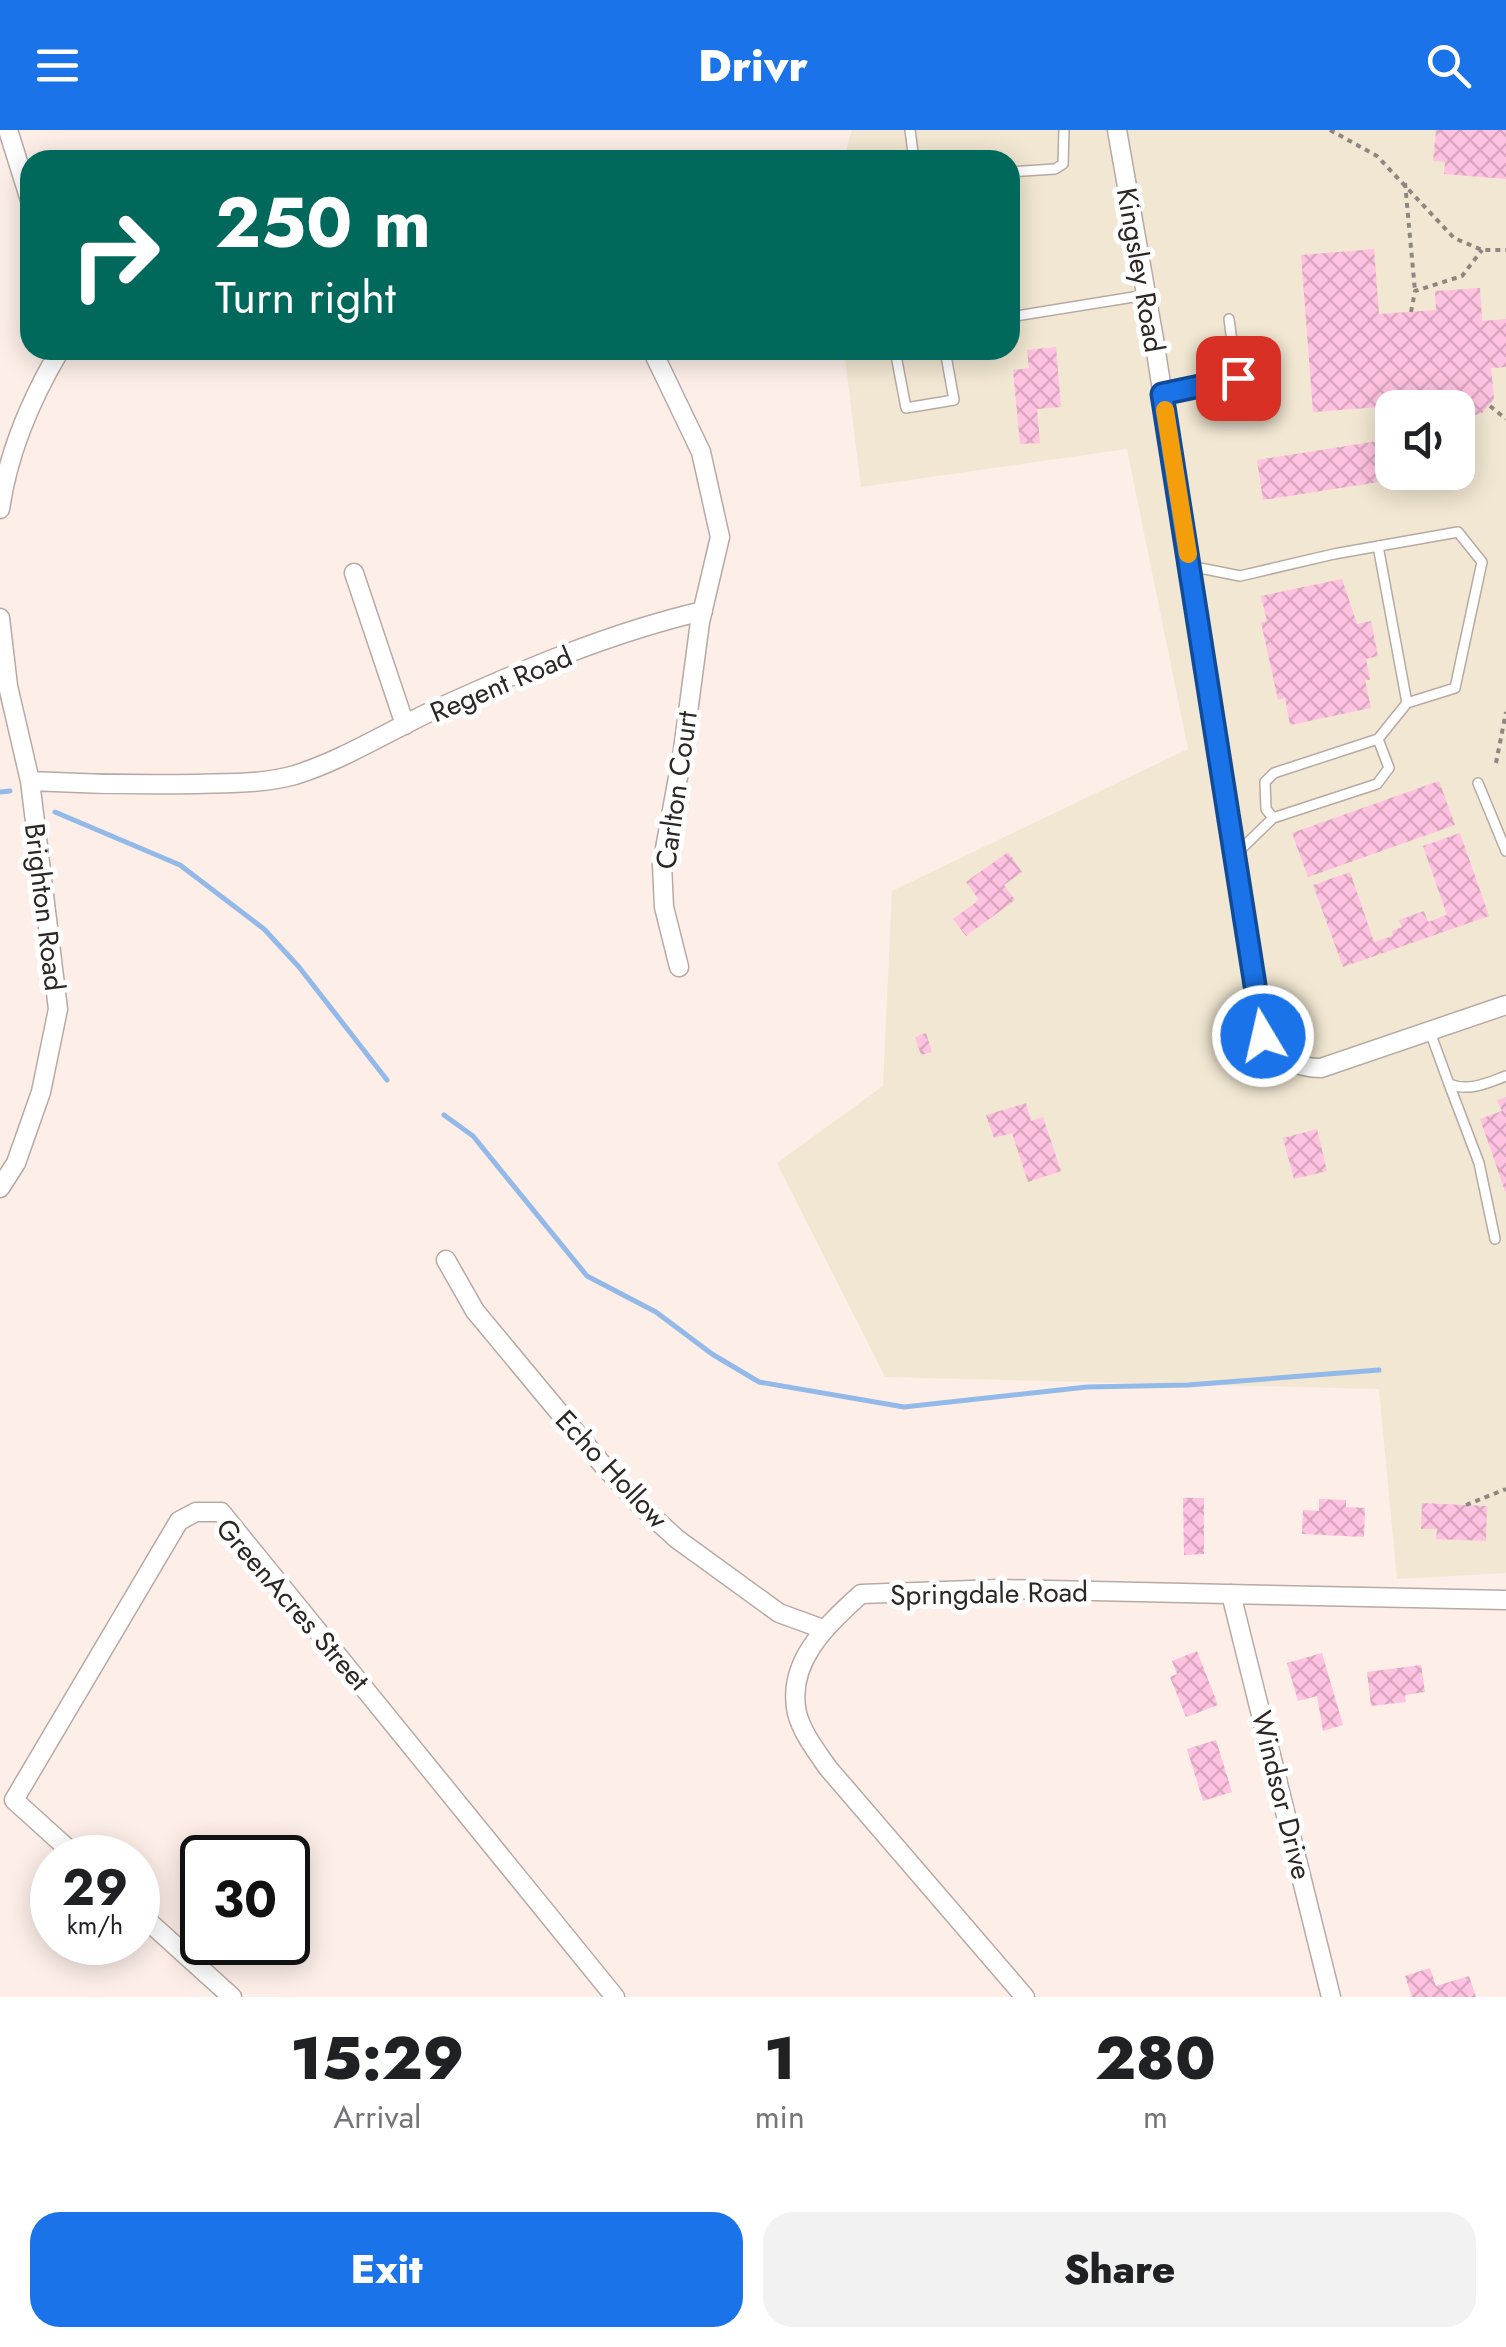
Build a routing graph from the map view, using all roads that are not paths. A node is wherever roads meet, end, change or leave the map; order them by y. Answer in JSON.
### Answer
{"nodes":[{"id":1,"x":8,"y":130,"type":"edge"},
{"id":2,"x":1064,"y":130,"type":"edge"},
{"id":3,"x":1117,"y":130,"type":"edge"},
{"id":4,"x":20,"y":168,"type":"edge"},
{"id":5,"x":1020,"y":172,"type":"edge"},
{"id":6,"x":1146,"y":295,"type":"junction"},
{"id":7,"x":1020,"y":314,"type":"edge"},
{"id":8,"x":1229,"y":320,"type":"dead end"},
{"id":9,"x":54,"y":360,"type":"edge"},
{"id":10,"x":657,"y":360,"type":"edge"},
{"id":11,"x":897,"y":360,"type":"edge"},
{"id":12,"x":947,"y":360,"type":"edge"},
{"id":13,"x":1162,"y":394,"type":"junction"},
{"id":14,"x":0,"y":509,"type":"edge"},
{"id":15,"x":1378,"y":546,"type":"junction"},
{"id":16,"x":1190,"y":566,"type":"junction"},
{"id":17,"x":354,"y":573,"type":"dead end"},
{"id":18,"x":703,"y":611,"type":"junction"},
{"id":19,"x":0,"y":618,"type":"edge"},
{"id":20,"x":1407,"y":703,"type":"junction"},
{"id":21,"x":405,"y":725,"type":"junction"},
{"id":22,"x":1378,"y":739,"type":"junction"},
{"id":23,"x":30,"y":781,"type":"junction"},
{"id":24,"x":1478,"y":782,"type":"dead end"},
{"id":25,"x":1273,"y":818,"type":"junction"},
{"id":26,"x":1506,"y":851,"type":"edge"},
{"id":27,"x":1235,"y":856,"type":"junction"},
{"id":28,"x":679,"y":967,"type":"dead end"},
{"id":29,"x":1506,"y":1005,"type":"edge"},
{"id":30,"x":1430,"y":1032,"type":"junction"},
{"id":31,"x":1506,"y":1076,"type":"edge"},
{"id":32,"x":1449,"y":1084,"type":"junction"},
{"id":33,"x":0,"y":1188,"type":"edge"},
{"id":34,"x":1495,"y":1239,"type":"dead end"},
{"id":35,"x":446,"y":1260,"type":"dead end"},
{"id":36,"x":1231,"y":1594,"type":"junction"},
{"id":37,"x":1506,"y":1600,"type":"edge"},
{"id":38,"x":824,"y":1628,"type":"junction"},
{"id":39,"x":53,"y":1835,"type":"edge"},
{"id":40,"x":160,"y":1932,"type":"edge"},
{"id":41,"x":232,"y":1997,"type":"edge"},
{"id":42,"x":615,"y":1997,"type":"edge"},
{"id":43,"x":1025,"y":1997,"type":"edge"},
{"id":44,"x":1331,"y":1997,"type":"edge"}],
"edges":[{"from":1,"to":4,"type":"street"},
{"from":2,"to":5,"type":"lane"},
{"from":3,"to":6,"type":"street","name":"Kingsley Road"},
{"from":6,"to":7,"type":"lane"},
{"from":6,"to":13,"type":"street","name":"Kingsley Road"},
{"from":8,"to":13,"type":"lane"},
{"from":9,"to":14,"type":"street"},
{"from":10,"to":18,"type":"street"},
{"from":11,"to":12,"type":"lane"},
{"from":13,"to":16,"type":"street","name":"Kingsley Road"},
{"from":15,"to":16,"type":"lane"},
{"from":15,"to":20,"type":"lane"},
{"from":15,"to":20,"type":"lane"},
{"from":16,"to":27,"type":"street","name":"Kingsley Road"},
{"from":17,"to":21,"type":"street"},
{"from":18,"to":21,"type":"street","name":"Regent Road"},
{"from":18,"to":28,"type":"street","name":"Carlton Court"},
{"from":19,"to":23,"type":"street","name":"Brighton Road"},
{"from":20,"to":22,"type":"lane"},
{"from":21,"to":23,"type":"street","name":"Regent Road"},
{"from":22,"to":25,"type":"lane"},
{"from":22,"to":25,"type":"lane"},
{"from":23,"to":33,"type":"street","name":"Brighton Road"},
{"from":24,"to":26,"type":"lane"},
{"from":25,"to":27,"type":"lane"},
{"from":27,"to":30,"type":"street","name":"Kingsley Road"},
{"from":29,"to":30,"type":"street","name":"Kingsley Road"},
{"from":30,"to":32,"type":"lane"},
{"from":31,"to":32,"type":"lane"},
{"from":32,"to":34,"type":"lane"},
{"from":35,"to":38,"type":"street","name":"Echo Hollow"},
{"from":36,"to":37,"type":"street","name":"Springdale Road"},
{"from":36,"to":38,"type":"street","name":"Springdale Road"},
{"from":36,"to":44,"type":"street","name":"Windsor Drive"},
{"from":38,"to":43,"type":"street","name":"Springdale Road"},
{"from":39,"to":42,"type":"street","name":"GreenAcres Street"},
{"from":40,"to":41,"type":"street"}]}
